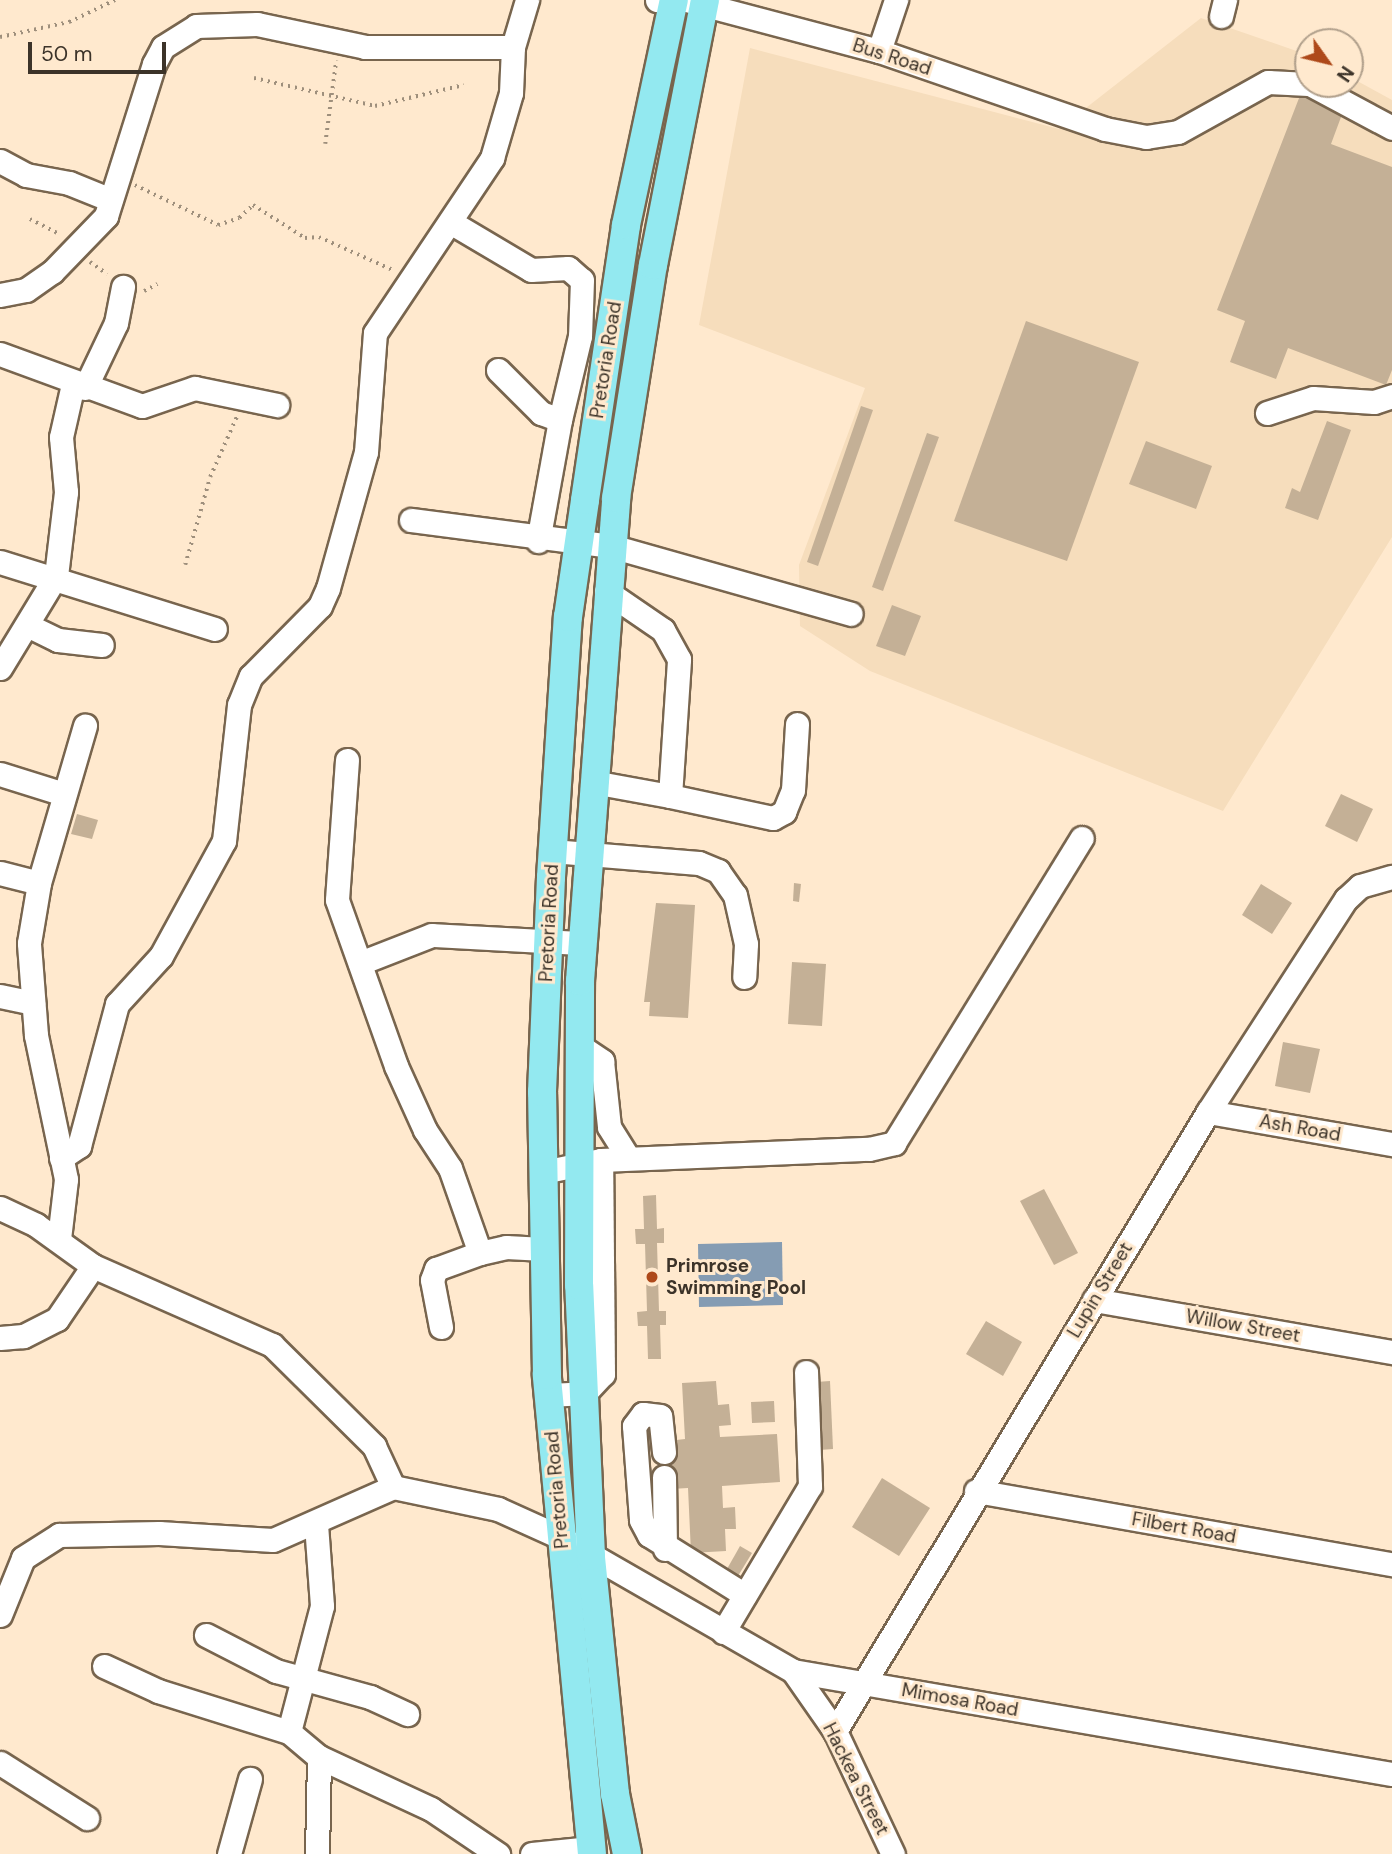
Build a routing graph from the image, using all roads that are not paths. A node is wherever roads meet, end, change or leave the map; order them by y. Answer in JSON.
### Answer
{"nodes":[{"id":1,"x":527,"y":0,"type":"edge"},
{"id":2,"x":674,"y":0,"type":"edge"},
{"id":3,"x":896,"y":0,"type":"edge"},
{"id":4,"x":698,"y":1,"type":"edge"},
{"id":5,"x":513,"y":47,"type":"junction"},
{"id":6,"x":879,"y":51,"type":"junction"},
{"id":7,"x":1294,"y":83,"type":"edge"},
{"id":8,"x":1335,"y":98,"type":"edge"},
{"id":9,"x":1392,"y":128,"type":"edge"},
{"id":10,"x":0,"y":161,"type":"edge"},
{"id":11,"x":111,"y":200,"type":"junction"},
{"id":12,"x":452,"y":223,"type":"junction"},
{"id":13,"x":123,"y":287,"type":"dead end"},
{"id":14,"x":0,"y":295,"type":"edge"},
{"id":15,"x":580,"y":336,"type":"junction"},
{"id":16,"x":609,"y":340,"type":"junction"},
{"id":17,"x":0,"y":354,"type":"edge"},
{"id":18,"x":498,"y":370,"type":"dead end"},
{"id":19,"x":79,"y":386,"type":"junction"},
{"id":20,"x":1392,"y":396,"type":"edge"},
{"id":21,"x":277,"y":405,"type":"dead end"},
{"id":22,"x":1267,"y":413,"type":"dead end"},
{"id":23,"x":560,"y":420,"type":"junction"},
{"id":24,"x":411,"y":520,"type":"dead end"},
{"id":25,"x":538,"y":541,"type":"junction"},
{"id":26,"x":580,"y":544,"type":"junction"},
{"id":27,"x":611,"y":546,"type":"junction"},
{"id":28,"x":0,"y":562,"type":"edge"},
{"id":29,"x":56,"y":576,"type":"junction"},
{"id":30,"x":606,"y":591,"type":"junction"},
{"id":31,"x":851,"y":614,"type":"dead end"},
{"id":32,"x":27,"y":625,"type":"junction"},
{"id":33,"x":215,"y":629,"type":"dead end"},
{"id":34,"x":102,"y":645,"type":"dead end"},
{"id":35,"x":0,"y":668,"type":"edge"},
{"id":36,"x":797,"y":724,"type":"dead end"},
{"id":37,"x":85,"y":726,"type":"dead end"},
{"id":38,"x":347,"y":760,"type":"dead end"},
{"id":39,"x":0,"y":774,"type":"edge"},
{"id":40,"x":593,"y":782,"type":"junction"},
{"id":41,"x":64,"y":794,"type":"junction"},
{"id":42,"x":670,"y":796,"type":"junction"},
{"id":43,"x":1082,"y":838,"type":"dead end"},
{"id":44,"x":552,"y":851,"type":"junction"},
{"id":45,"x":588,"y":853,"type":"junction"},
{"id":46,"x":0,"y":873,"type":"edge"},
{"id":47,"x":1392,"y":877,"type":"edge"},
{"id":48,"x":39,"y":883,"type":"junction"},
{"id":49,"x":548,"y":941,"type":"junction"},
{"id":50,"x":582,"y":943,"type":"junction"},
{"id":51,"x":360,"y":963,"type":"junction"},
{"id":52,"x":744,"y":976,"type":"dead end"},
{"id":53,"x":0,"y":996,"type":"edge"},
{"id":54,"x":33,"y":1003,"type":"junction"},
{"id":55,"x":580,"y":1046,"type":"junction"},
{"id":56,"x":1208,"y":1112,"type":"junction"},
{"id":57,"x":1392,"y":1144,"type":"edge"},
{"id":58,"x":61,"y":1158,"type":"junction"},
{"id":59,"x":628,"y":1158,"type":"junction"},
{"id":60,"x":589,"y":1162,"type":"junction"},
{"id":61,"x":543,"y":1172,"type":"junction"},
{"id":62,"x":0,"y":1208,"type":"edge"},
{"id":63,"x":59,"y":1239,"type":"junction"},
{"id":64,"x":544,"y":1249,"type":"junction"},
{"id":65,"x":480,"y":1253,"type":"junction"},
{"id":66,"x":93,"y":1266,"type":"junction"},
{"id":67,"x":1094,"y":1300,"type":"junction"},
{"id":68,"x":441,"y":1327,"type":"dead end"},
{"id":69,"x":0,"y":1338,"type":"edge"},
{"id":70,"x":1392,"y":1352,"type":"edge"},
{"id":71,"x":806,"y":1372,"type":"dead end"},
{"id":72,"x":585,"y":1393,"type":"junction"},
{"id":73,"x":549,"y":1395,"type":"junction"},
{"id":74,"x":664,"y":1452,"type":"dead end"},
{"id":75,"x":664,"y":1477,"type":"dead end"},
{"id":76,"x":393,"y":1487,"type":"junction"},
{"id":77,"x":976,"y":1492,"type":"junction"},
{"id":78,"x":316,"y":1524,"type":"junction"},
{"id":79,"x":560,"y":1537,"type":"junction"},
{"id":80,"x":664,"y":1549,"type":"junction"},
{"id":81,"x":591,"y":1556,"type":"junction"},
{"id":82,"x":1392,"y":1564,"type":"edge"},
{"id":83,"x":745,"y":1595,"type":"junction"},
{"id":84,"x":0,"y":1615,"type":"edge"},
{"id":85,"x":723,"y":1632,"type":"junction"},
{"id":86,"x":206,"y":1635,"type":"dead end"},
{"id":87,"x":104,"y":1666,"type":"dead end"},
{"id":88,"x":793,"y":1671,"type":"junction"},
{"id":89,"x":304,"y":1682,"type":"junction"},
{"id":90,"x":863,"y":1684,"type":"junction"},
{"id":91,"x":407,"y":1714,"type":"dead end"},
{"id":92,"x":835,"y":1731,"type":"junction"},
{"id":93,"x":289,"y":1732,"type":"junction"},
{"id":94,"x":319,"y":1757,"type":"junction"},
{"id":95,"x":0,"y":1763,"type":"edge"},
{"id":96,"x":1392,"y":1774,"type":"edge"},
{"id":97,"x":250,"y":1779,"type":"dead end"},
{"id":98,"x":87,"y":1818,"type":"dead end"},
{"id":99,"x":591,"y":1851,"type":"edge"},
{"id":100,"x":229,"y":1854,"type":"edge"},
{"id":101,"x":317,"y":1854,"type":"edge"},
{"id":102,"x":498,"y":1854,"type":"edge"},
{"id":103,"x":532,"y":1854,"type":"edge"},
{"id":104,"x":626,"y":1854,"type":"edge"},
{"id":105,"x":893,"y":1854,"type":"edge"}],
"edges":[{"from":1,"to":5,"type":"street"},
{"from":2,"to":16,"type":"main road","name":"Pretoria Road"},
{"from":3,"to":6,"type":"street"},
{"from":4,"to":6,"type":"street","name":"Bus Road"},
{"from":4,"to":27,"type":"main road","name":"Pretoria Road"},
{"from":5,"to":11,"type":"street"},
{"from":5,"to":12,"type":"street"},
{"from":6,"to":7,"type":"street","name":"Bus Road"},
{"from":8,"to":9,"type":"street"},
{"from":10,"to":11,"type":"street"},
{"from":11,"to":14,"type":"street"},
{"from":12,"to":15,"type":"street"},
{"from":12,"to":58,"type":"street"},
{"from":13,"to":19,"type":"street"},
{"from":15,"to":16,"type":"street"},
{"from":15,"to":23,"type":"street"},
{"from":16,"to":26,"type":"main road","name":"Pretoria Road"},
{"from":17,"to":19,"type":"street"},
{"from":18,"to":23,"type":"street"},
{"from":19,"to":21,"type":"street"},
{"from":19,"to":29,"type":"street"},
{"from":20,"to":22,"type":"street"},
{"from":23,"to":25,"type":"street"},
{"from":24,"to":25,"type":"street"},
{"from":25,"to":26,"type":"street"},
{"from":26,"to":27,"type":"street"},
{"from":26,"to":44,"type":"main road","name":"Pretoria Road"},
{"from":27,"to":30,"type":"main road","name":"Pretoria Road"},
{"from":27,"to":31,"type":"street"},
{"from":28,"to":29,"type":"street"},
{"from":29,"to":32,"type":"street"},
{"from":29,"to":33,"type":"street"},
{"from":30,"to":40,"type":"main road","name":"Pretoria Road"},
{"from":30,"to":42,"type":"street"},
{"from":32,"to":34,"type":"street"},
{"from":32,"to":35,"type":"street"},
{"from":36,"to":42,"type":"street"},
{"from":37,"to":41,"type":"street"},
{"from":38,"to":51,"type":"street"},
{"from":39,"to":41,"type":"street"},
{"from":40,"to":42,"type":"street"},
{"from":40,"to":45,"type":"main road","name":"Pretoria Road"},
{"from":41,"to":48,"type":"street"},
{"from":43,"to":59,"type":"street"},
{"from":44,"to":45,"type":"street"},
{"from":44,"to":49,"type":"main road","name":"Pretoria Road"},
{"from":45,"to":50,"type":"main road","name":"Pretoria Road"},
{"from":45,"to":52,"type":"street"},
{"from":46,"to":48,"type":"street"},
{"from":47,"to":56,"type":"street","name":"Lupin Street"},
{"from":48,"to":54,"type":"street"},
{"from":49,"to":50,"type":"street"},
{"from":49,"to":51,"type":"street"},
{"from":49,"to":61,"type":"main road","name":"Pretoria Road"},
{"from":50,"to":55,"type":"main road","name":"Pretoria Road"},
{"from":51,"to":65,"type":"street"},
{"from":53,"to":54,"type":"street"},
{"from":54,"to":58,"type":"street"},
{"from":55,"to":59,"type":"street"},
{"from":55,"to":60,"type":"main road","name":"Pretoria Road"},
{"from":56,"to":57,"type":"street","name":"Ash Road"},
{"from":56,"to":67,"type":"street","name":"Lupin Street"},
{"from":58,"to":63,"type":"street"},
{"from":59,"to":60,"type":"street"},
{"from":60,"to":61,"type":"street"},
{"from":60,"to":72,"type":"main road","name":"Pretoria Road"},
{"from":61,"to":64,"type":"main road","name":"Pretoria Road"},
{"from":62,"to":63,"type":"street"},
{"from":63,"to":66,"type":"street"},
{"from":64,"to":65,"type":"street"},
{"from":64,"to":73,"type":"main road","name":"Pretoria Road"},
{"from":65,"to":68,"type":"street"},
{"from":66,"to":69,"type":"street"},
{"from":66,"to":76,"type":"street"},
{"from":67,"to":70,"type":"street","name":"Willow Street"},
{"from":67,"to":77,"type":"street","name":"Lupin Street"},
{"from":71,"to":83,"type":"street"},
{"from":72,"to":73,"type":"street"},
{"from":72,"to":81,"type":"main road","name":"Pretoria Road"},
{"from":73,"to":79,"type":"main road","name":"Pretoria Road"},
{"from":74,"to":80,"type":"street"},
{"from":75,"to":80,"type":"street"},
{"from":76,"to":78,"type":"street"},
{"from":76,"to":79,"type":"street","name":"Mimosa Road"},
{"from":77,"to":82,"type":"street","name":"Filbert Road"},
{"from":77,"to":90,"type":"street","name":"Lupin Street"},
{"from":78,"to":84,"type":"street"},
{"from":78,"to":89,"type":"street"},
{"from":79,"to":81,"type":"street","name":"Mimosa Road"},
{"from":79,"to":99,"type":"main road","name":"Pretoria Road"},
{"from":80,"to":83,"type":"street"},
{"from":81,"to":85,"type":"street","name":"Mimosa Road"},
{"from":81,"to":104,"type":"main road","name":"Pretoria Road"},
{"from":83,"to":85,"type":"street"},
{"from":85,"to":88,"type":"street","name":"Mimosa Road"},
{"from":86,"to":89,"type":"street"},
{"from":87,"to":93,"type":"street"},
{"from":88,"to":90,"type":"street","name":"Mimosa Road"},
{"from":88,"to":92,"type":"street","name":"Hackea Street"},
{"from":89,"to":91,"type":"street"},
{"from":89,"to":93,"type":"street"},
{"from":90,"to":92,"type":"street","name":"Lupin Street"},
{"from":90,"to":96,"type":"street","name":"Mimosa Road"},
{"from":92,"to":105,"type":"street","name":"Hackea Street"},
{"from":93,"to":94,"type":"street"},
{"from":94,"to":101,"type":"street"},
{"from":94,"to":102,"type":"street"},
{"from":95,"to":98,"type":"street"},
{"from":97,"to":100,"type":"street"},
{"from":99,"to":103,"type":"street"}]}
